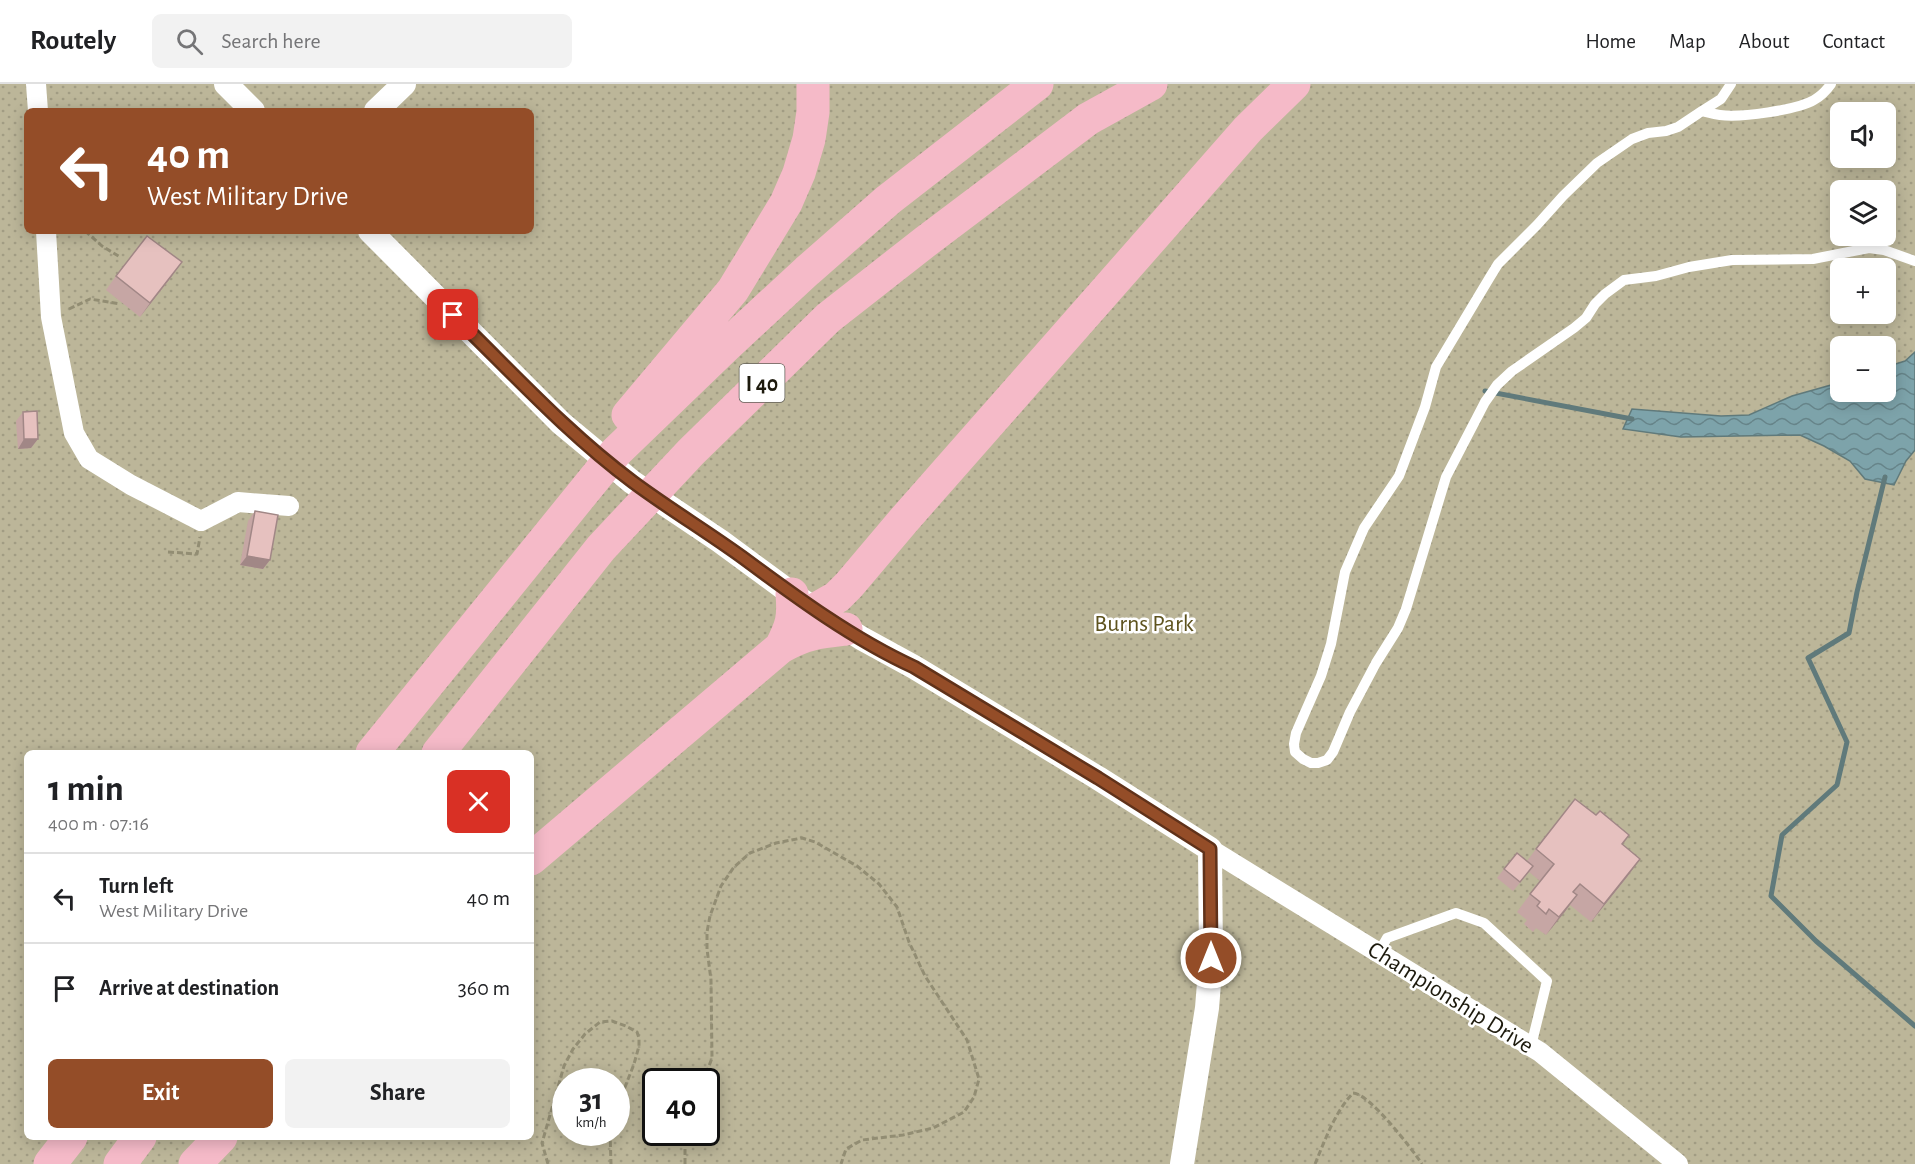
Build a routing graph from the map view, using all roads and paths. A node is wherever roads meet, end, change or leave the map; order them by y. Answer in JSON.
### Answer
{"nodes":[{"id":1,"x":36,"y":84,"type":"edge"},
{"id":2,"x":226,"y":84,"type":"edge"},
{"id":3,"x":404,"y":84,"type":"edge"},
{"id":4,"x":813,"y":84,"type":"edge"},
{"id":5,"x":1037,"y":84,"type":"edge"},
{"id":6,"x":1151,"y":84,"type":"edge"},
{"id":7,"x":1293,"y":84,"type":"edge"},
{"id":8,"x":1731,"y":84,"type":"edge"},
{"id":9,"x":1831,"y":84,"type":"edge"},
{"id":10,"x":38,"y":108,"type":"edge"},
{"id":11,"x":250,"y":108,"type":"edge"},
{"id":12,"x":379,"y":108,"type":"edge"},
{"id":13,"x":1702,"y":111,"type":"junction"},
{"id":14,"x":46,"y":234,"type":"edge"},
{"id":15,"x":89,"y":234,"type":"edge"},
{"id":16,"x":373,"y":234,"type":"edge"},
{"id":17,"x":120,"y":257,"type":"dead end"},
{"id":18,"x":1915,"y":261,"type":"edge"},
{"id":19,"x":120,"y":304,"type":"dead end"},
{"id":20,"x":51,"y":317,"type":"junction"},
{"id":21,"x":616,"y":452,"type":"junction"},
{"id":22,"x":289,"y":506,"type":"dead end"},
{"id":23,"x":201,"y":521,"type":"junction"},
{"id":24,"x":168,"y":552,"type":"dead end"},
{"id":25,"x":858,"y":575,"type":"junction"},
{"id":26,"x":804,"y":601,"type":"junction"},
{"id":27,"x":854,"y":634,"type":"junction"},
{"id":28,"x":781,"y":647,"type":"junction"},
{"id":29,"x":374,"y":750,"type":"edge"},
{"id":30,"x":440,"y":750,"type":"edge"},
{"id":31,"x":1210,"y":849,"type":"junction"},
{"id":32,"x":534,"y":856,"type":"edge"},
{"id":33,"x":1379,"y":952,"type":"junction"},
{"id":34,"x":1531,"y":1046,"type":"junction"},
{"id":35,"x":563,"y":1068,"type":"edge"},
{"id":36,"x":708,"y":1068,"type":"edge"},
{"id":37,"x":630,"y":1074,"type":"edge"},
{"id":38,"x":552,"y":1108,"type":"edge"},
{"id":39,"x":69,"y":1140,"type":"edge"},
{"id":40,"x":138,"y":1140,"type":"edge"},
{"id":41,"x":218,"y":1140,"type":"edge"},
{"id":42,"x":610,"y":1146,"type":"edge"},
{"id":43,"x":685,"y":1146,"type":"edge"},
{"id":44,"x":50,"y":1164,"type":"edge"},
{"id":45,"x":120,"y":1164,"type":"edge"},
{"id":46,"x":195,"y":1164,"type":"edge"},
{"id":47,"x":548,"y":1164,"type":"edge"},
{"id":48,"x":611,"y":1164,"type":"edge"},
{"id":49,"x":685,"y":1164,"type":"edge"},
{"id":50,"x":841,"y":1164,"type":"edge"},
{"id":51,"x":1182,"y":1164,"type":"edge"},
{"id":52,"x":1315,"y":1164,"type":"edge"},
{"id":53,"x":1422,"y":1164,"type":"edge"},
{"id":54,"x":1678,"y":1164,"type":"edge"}],
"edges":[{"from":1,"to":10,"type":"street"},
{"from":2,"to":11,"type":"street"},
{"from":3,"to":12,"type":"street"},
{"from":4,"to":21,"type":"highway"},
{"from":5,"to":21,"type":"highway","number":"I 40"},
{"from":6,"to":30,"type":"highway","number":"I 40"},
{"from":7,"to":25,"type":"highway"},
{"from":8,"to":13,"type":"lane"},
{"from":9,"to":13,"type":"lane"},
{"from":13,"to":18,"type":"lane"},
{"from":14,"to":20,"type":"street"},
{"from":15,"to":17,"type":"path"},
{"from":16,"to":26,"type":"street"},
{"from":19,"to":20,"type":"path"},
{"from":20,"to":23,"type":"street"},
{"from":21,"to":29,"type":"highway","number":"I 40"},
{"from":22,"to":23,"type":"street"},
{"from":23,"to":24,"type":"path"},
{"from":25,"to":26,"type":"highway"},
{"from":25,"to":27,"type":"highway"},
{"from":26,"to":27,"type":"street"},
{"from":26,"to":28,"type":"highway"},
{"from":27,"to":28,"type":"highway"},
{"from":27,"to":31,"type":"street"},
{"from":28,"to":32,"type":"highway"},
{"from":31,"to":33,"type":"street","name":"Championship Drive"},
{"from":31,"to":51,"type":"street"},
{"from":33,"to":34,"type":"street","name":"Championship Drive"},
{"from":33,"to":34,"type":"lane"},
{"from":34,"to":54,"type":"street","name":"Championship Drive"},
{"from":35,"to":37,"type":"path"},
{"from":36,"to":50,"type":"path"},
{"from":38,"to":47,"type":"path"},
{"from":39,"to":44,"type":"highway"},
{"from":40,"to":45,"type":"highway"},
{"from":41,"to":46,"type":"highway"},
{"from":42,"to":48,"type":"path"},
{"from":43,"to":49,"type":"path"},
{"from":52,"to":53,"type":"path"}]}
